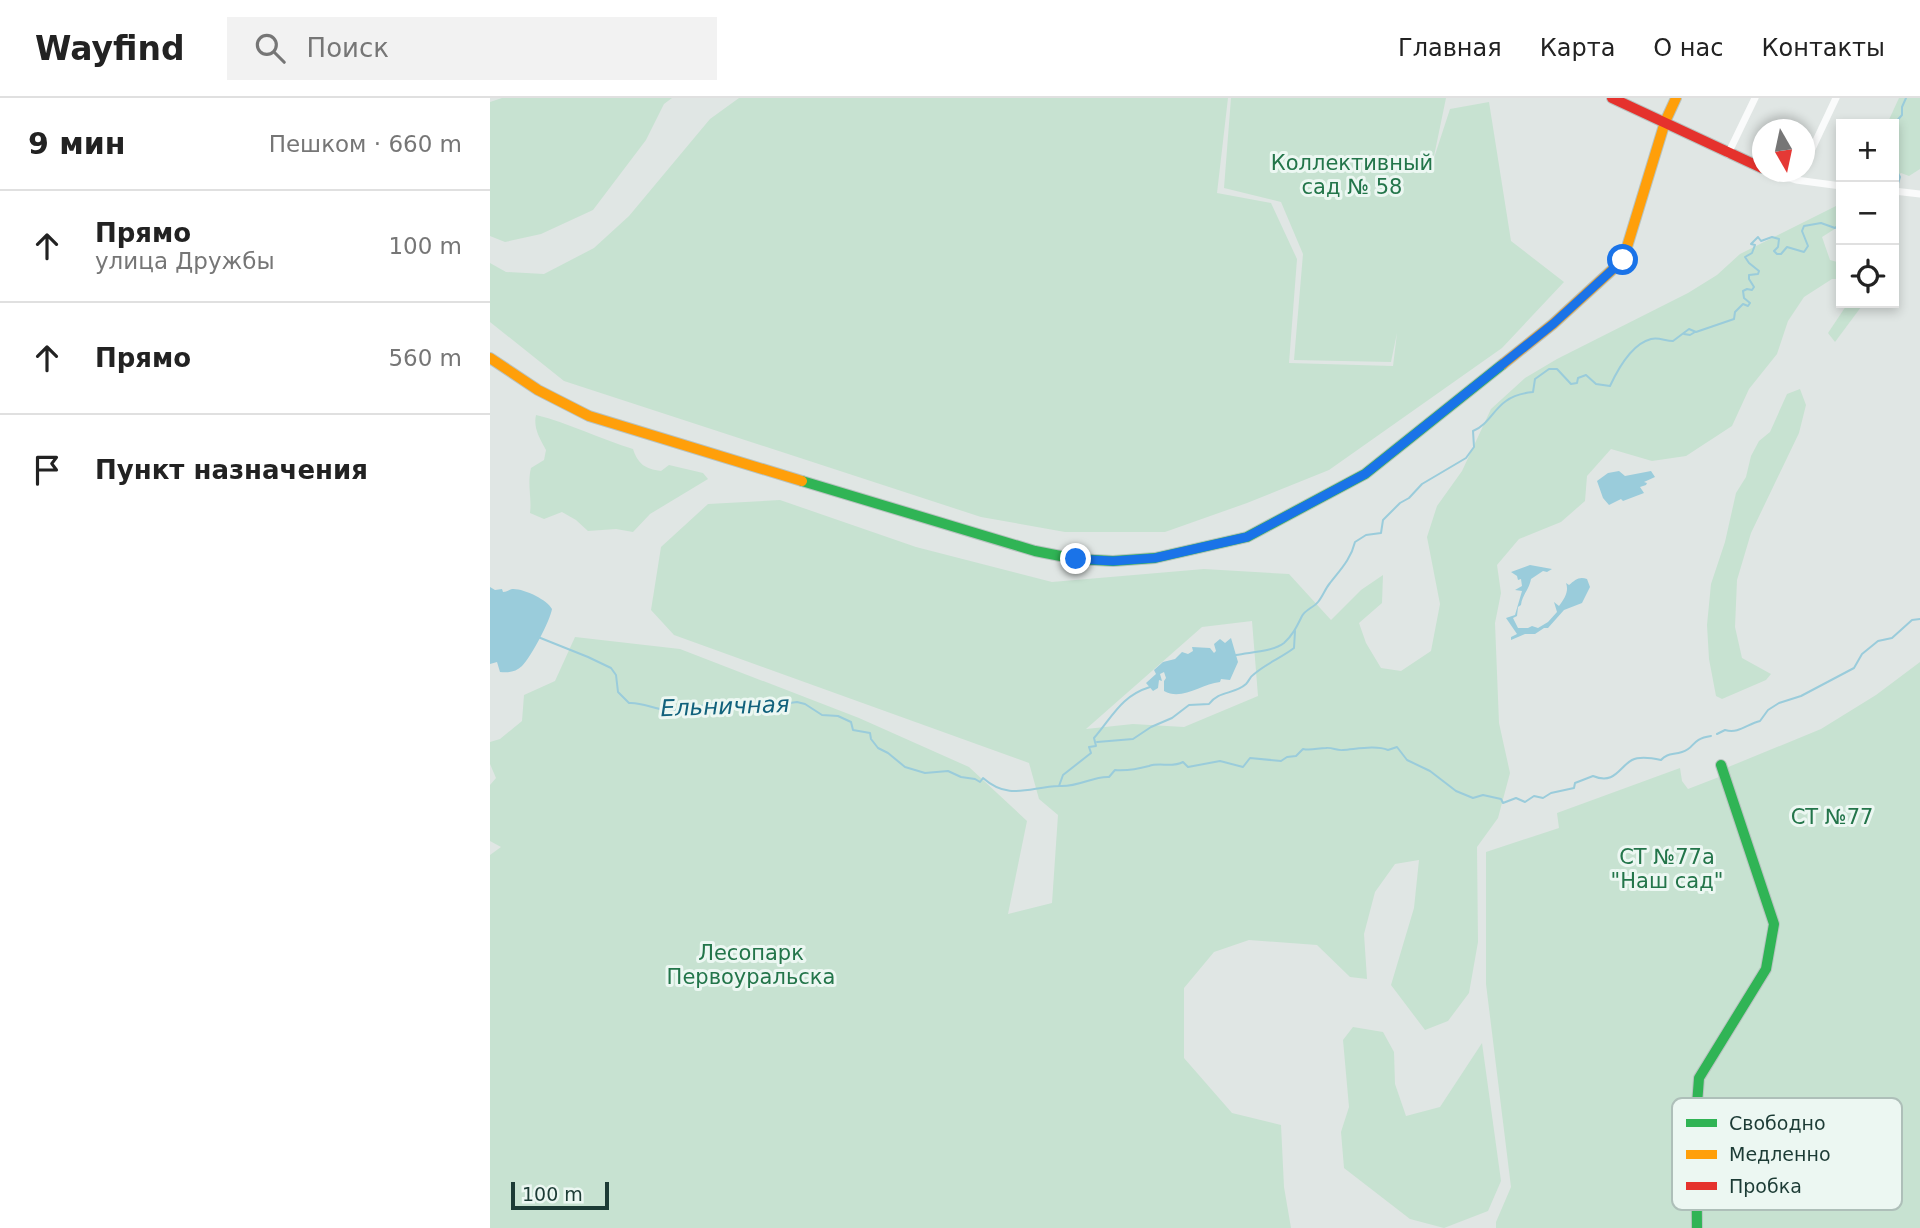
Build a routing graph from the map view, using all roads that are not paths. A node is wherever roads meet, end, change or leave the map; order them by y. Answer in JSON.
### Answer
{"nodes":[{"id":1,"x":1612,"y":98,"type":"edge"},
{"id":2,"x":1676,"y":98,"type":"edge"},
{"id":3,"x":1755,"y":98,"type":"edge"},
{"id":4,"x":1836,"y":98,"type":"edge"},
{"id":5,"x":1665,"y":122,"type":"junction"},
{"id":6,"x":1815,"y":143,"type":"edge"},
{"id":7,"x":1728,"y":154,"type":"junction"},
{"id":8,"x":1752,"y":164,"type":"edge"},
{"id":9,"x":1811,"y":182,"type":"edge"},
{"id":10,"x":1836,"y":185,"type":"edge"},
{"id":11,"x":1899,"y":192,"type":"edge"},
{"id":12,"x":1920,"y":194,"type":"edge"},
{"id":13,"x":490,"y":358,"type":"edge"},
{"id":14,"x":1721,"y":765,"type":"dead end"},
{"id":15,"x":1698,"y":1098,"type":"edge"},
{"id":16,"x":1697,"y":1210,"type":"edge"},
{"id":17,"x":1697,"y":1228,"type":"edge"}],
"edges":[{"from":1,"to":5,"type":"street"},
{"from":2,"to":5,"type":"street"},
{"from":3,"to":7,"type":"street"},
{"from":4,"to":6,"type":"street"},
{"from":5,"to":7,"type":"street"},
{"from":5,"to":13,"type":"street"},
{"from":7,"to":8,"type":"street"},
{"from":9,"to":10,"type":"street"},
{"from":11,"to":12,"type":"street"},
{"from":14,"to":15,"type":"street"},
{"from":16,"to":17,"type":"street"}]}
